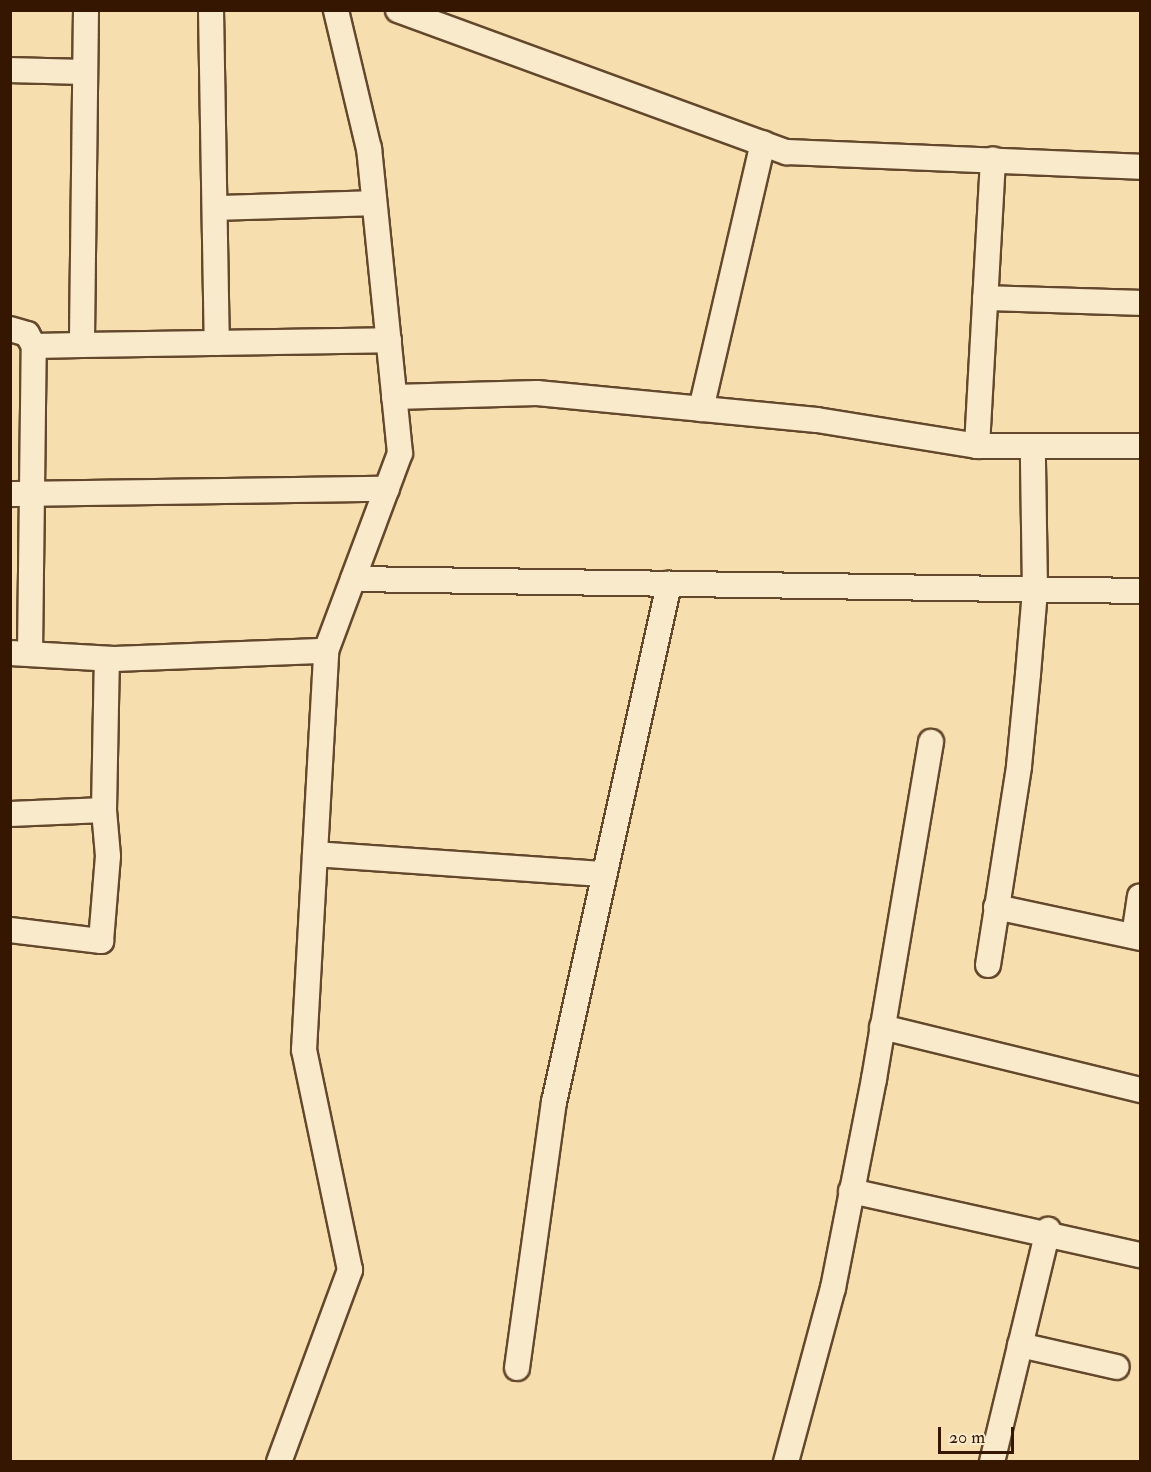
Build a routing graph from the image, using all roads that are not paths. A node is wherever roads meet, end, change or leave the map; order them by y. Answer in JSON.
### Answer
{"nodes":[{"id":1,"x":86,"y":10,"type":"edge"},
{"id":2,"x":211,"y":10,"type":"edge"},
{"id":3,"x":336,"y":10,"type":"edge"},
{"id":4,"x":398,"y":10,"type":"edge"},
{"id":5,"x":10,"y":70,"type":"edge"},
{"id":6,"x":82,"y":72,"type":"junction"},
{"id":7,"x":763,"y":143,"type":"junction"},
{"id":8,"x":993,"y":159,"type":"junction"},
{"id":9,"x":1140,"y":167,"type":"edge"},
{"id":10,"x":374,"y":203,"type":"junction"},
{"id":11,"x":217,"y":208,"type":"junction"},
{"id":12,"x":985,"y":298,"type":"junction"},
{"id":13,"x":1140,"y":303,"type":"edge"},
{"id":14,"x":10,"y":329,"type":"edge"},
{"id":15,"x":389,"y":340,"type":"junction"},
{"id":16,"x":217,"y":343,"type":"junction"},
{"id":17,"x":82,"y":345,"type":"junction"},
{"id":18,"x":34,"y":346,"type":"junction"},
{"id":19,"x":394,"y":397,"type":"junction"},
{"id":20,"x":700,"y":409,"type":"junction"},
{"id":21,"x":977,"y":446,"type":"junction"},
{"id":22,"x":1140,"y":446,"type":"edge"},
{"id":23,"x":1033,"y":459,"type":"dead end"},
{"id":24,"x":387,"y":489,"type":"junction"},
{"id":25,"x":21,"y":494,"type":"edge"},
{"id":26,"x":353,"y":579,"type":"junction"},
{"id":27,"x":669,"y":584,"type":"junction"},
{"id":28,"x":1035,"y":590,"type":"junction"},
{"id":29,"x":1140,"y":591,"type":"edge"},
{"id":30,"x":326,"y":651,"type":"junction"},
{"id":31,"x":20,"y":653,"type":"edge"},
{"id":32,"x":107,"y":659,"type":"junction"},
{"id":33,"x":930,"y":742,"type":"dead end"},
{"id":34,"x":104,"y":810,"type":"junction"},
{"id":35,"x":10,"y":814,"type":"edge"},
{"id":36,"x":315,"y":854,"type":"junction"},
{"id":37,"x":604,"y":874,"type":"junction"},
{"id":38,"x":1140,"y":896,"type":"edge"},
{"id":39,"x":996,"y":907,"type":"junction"},
{"id":40,"x":10,"y":930,"type":"edge"},
{"id":41,"x":1137,"y":937,"type":"edge"},
{"id":42,"x":988,"y":965,"type":"dead end"},
{"id":43,"x":882,"y":1027,"type":"junction"},
{"id":44,"x":1140,"y":1090,"type":"edge"},
{"id":45,"x":851,"y":1191,"type":"junction"},
{"id":46,"x":1048,"y":1232,"type":"junction"},
{"id":47,"x":1140,"y":1254,"type":"edge"},
{"id":48,"x":1020,"y":1345,"type":"junction"},
{"id":49,"x":1117,"y":1367,"type":"dead end"},
{"id":50,"x":517,"y":1368,"type":"dead end"},
{"id":51,"x":279,"y":1461,"type":"edge"},
{"id":52,"x":786,"y":1461,"type":"edge"},
{"id":53,"x":992,"y":1461,"type":"edge"}],
"edges":[{"from":1,"to":6,"type":"street"},
{"from":2,"to":11,"type":"street"},
{"from":3,"to":10,"type":"street"},
{"from":4,"to":7,"type":"street"},
{"from":5,"to":6,"type":"street"},
{"from":6,"to":17,"type":"street"},
{"from":7,"to":8,"type":"street"},
{"from":7,"to":20,"type":"street"},
{"from":8,"to":9,"type":"street"},
{"from":8,"to":12,"type":"street"},
{"from":10,"to":11,"type":"street"},
{"from":10,"to":15,"type":"street"},
{"from":11,"to":16,"type":"street"},
{"from":12,"to":13,"type":"street"},
{"from":12,"to":21,"type":"street"},
{"from":14,"to":18,"type":"street"},
{"from":15,"to":16,"type":"street"},
{"from":15,"to":19,"type":"street"},
{"from":16,"to":17,"type":"street"},
{"from":17,"to":18,"type":"street"},
{"from":18,"to":25,"type":"street"},
{"from":19,"to":20,"type":"street"},
{"from":19,"to":24,"type":"street"},
{"from":20,"to":21,"type":"street"},
{"from":21,"to":22,"type":"street"},
{"from":23,"to":28,"type":"street"},
{"from":24,"to":25,"type":"street"},
{"from":24,"to":26,"type":"street"},
{"from":25,"to":31,"type":"street"},
{"from":26,"to":27,"type":"street"},
{"from":26,"to":30,"type":"street"},
{"from":27,"to":28,"type":"street"},
{"from":27,"to":37,"type":"street"},
{"from":28,"to":29,"type":"street"},
{"from":28,"to":39,"type":"street"},
{"from":30,"to":32,"type":"street"},
{"from":30,"to":36,"type":"street"},
{"from":31,"to":32,"type":"street"},
{"from":32,"to":34,"type":"street"},
{"from":33,"to":43,"type":"street"},
{"from":34,"to":35,"type":"street"},
{"from":34,"to":40,"type":"street"},
{"from":36,"to":37,"type":"street"},
{"from":36,"to":51,"type":"street"},
{"from":37,"to":50,"type":"street"},
{"from":38,"to":41,"type":"street"},
{"from":39,"to":41,"type":"street"},
{"from":39,"to":42,"type":"street"},
{"from":43,"to":44,"type":"street"},
{"from":43,"to":45,"type":"street"},
{"from":45,"to":46,"type":"street"},
{"from":45,"to":52,"type":"street"},
{"from":46,"to":47,"type":"street"},
{"from":46,"to":48,"type":"street"},
{"from":48,"to":49,"type":"street"},
{"from":48,"to":53,"type":"street"}]}
